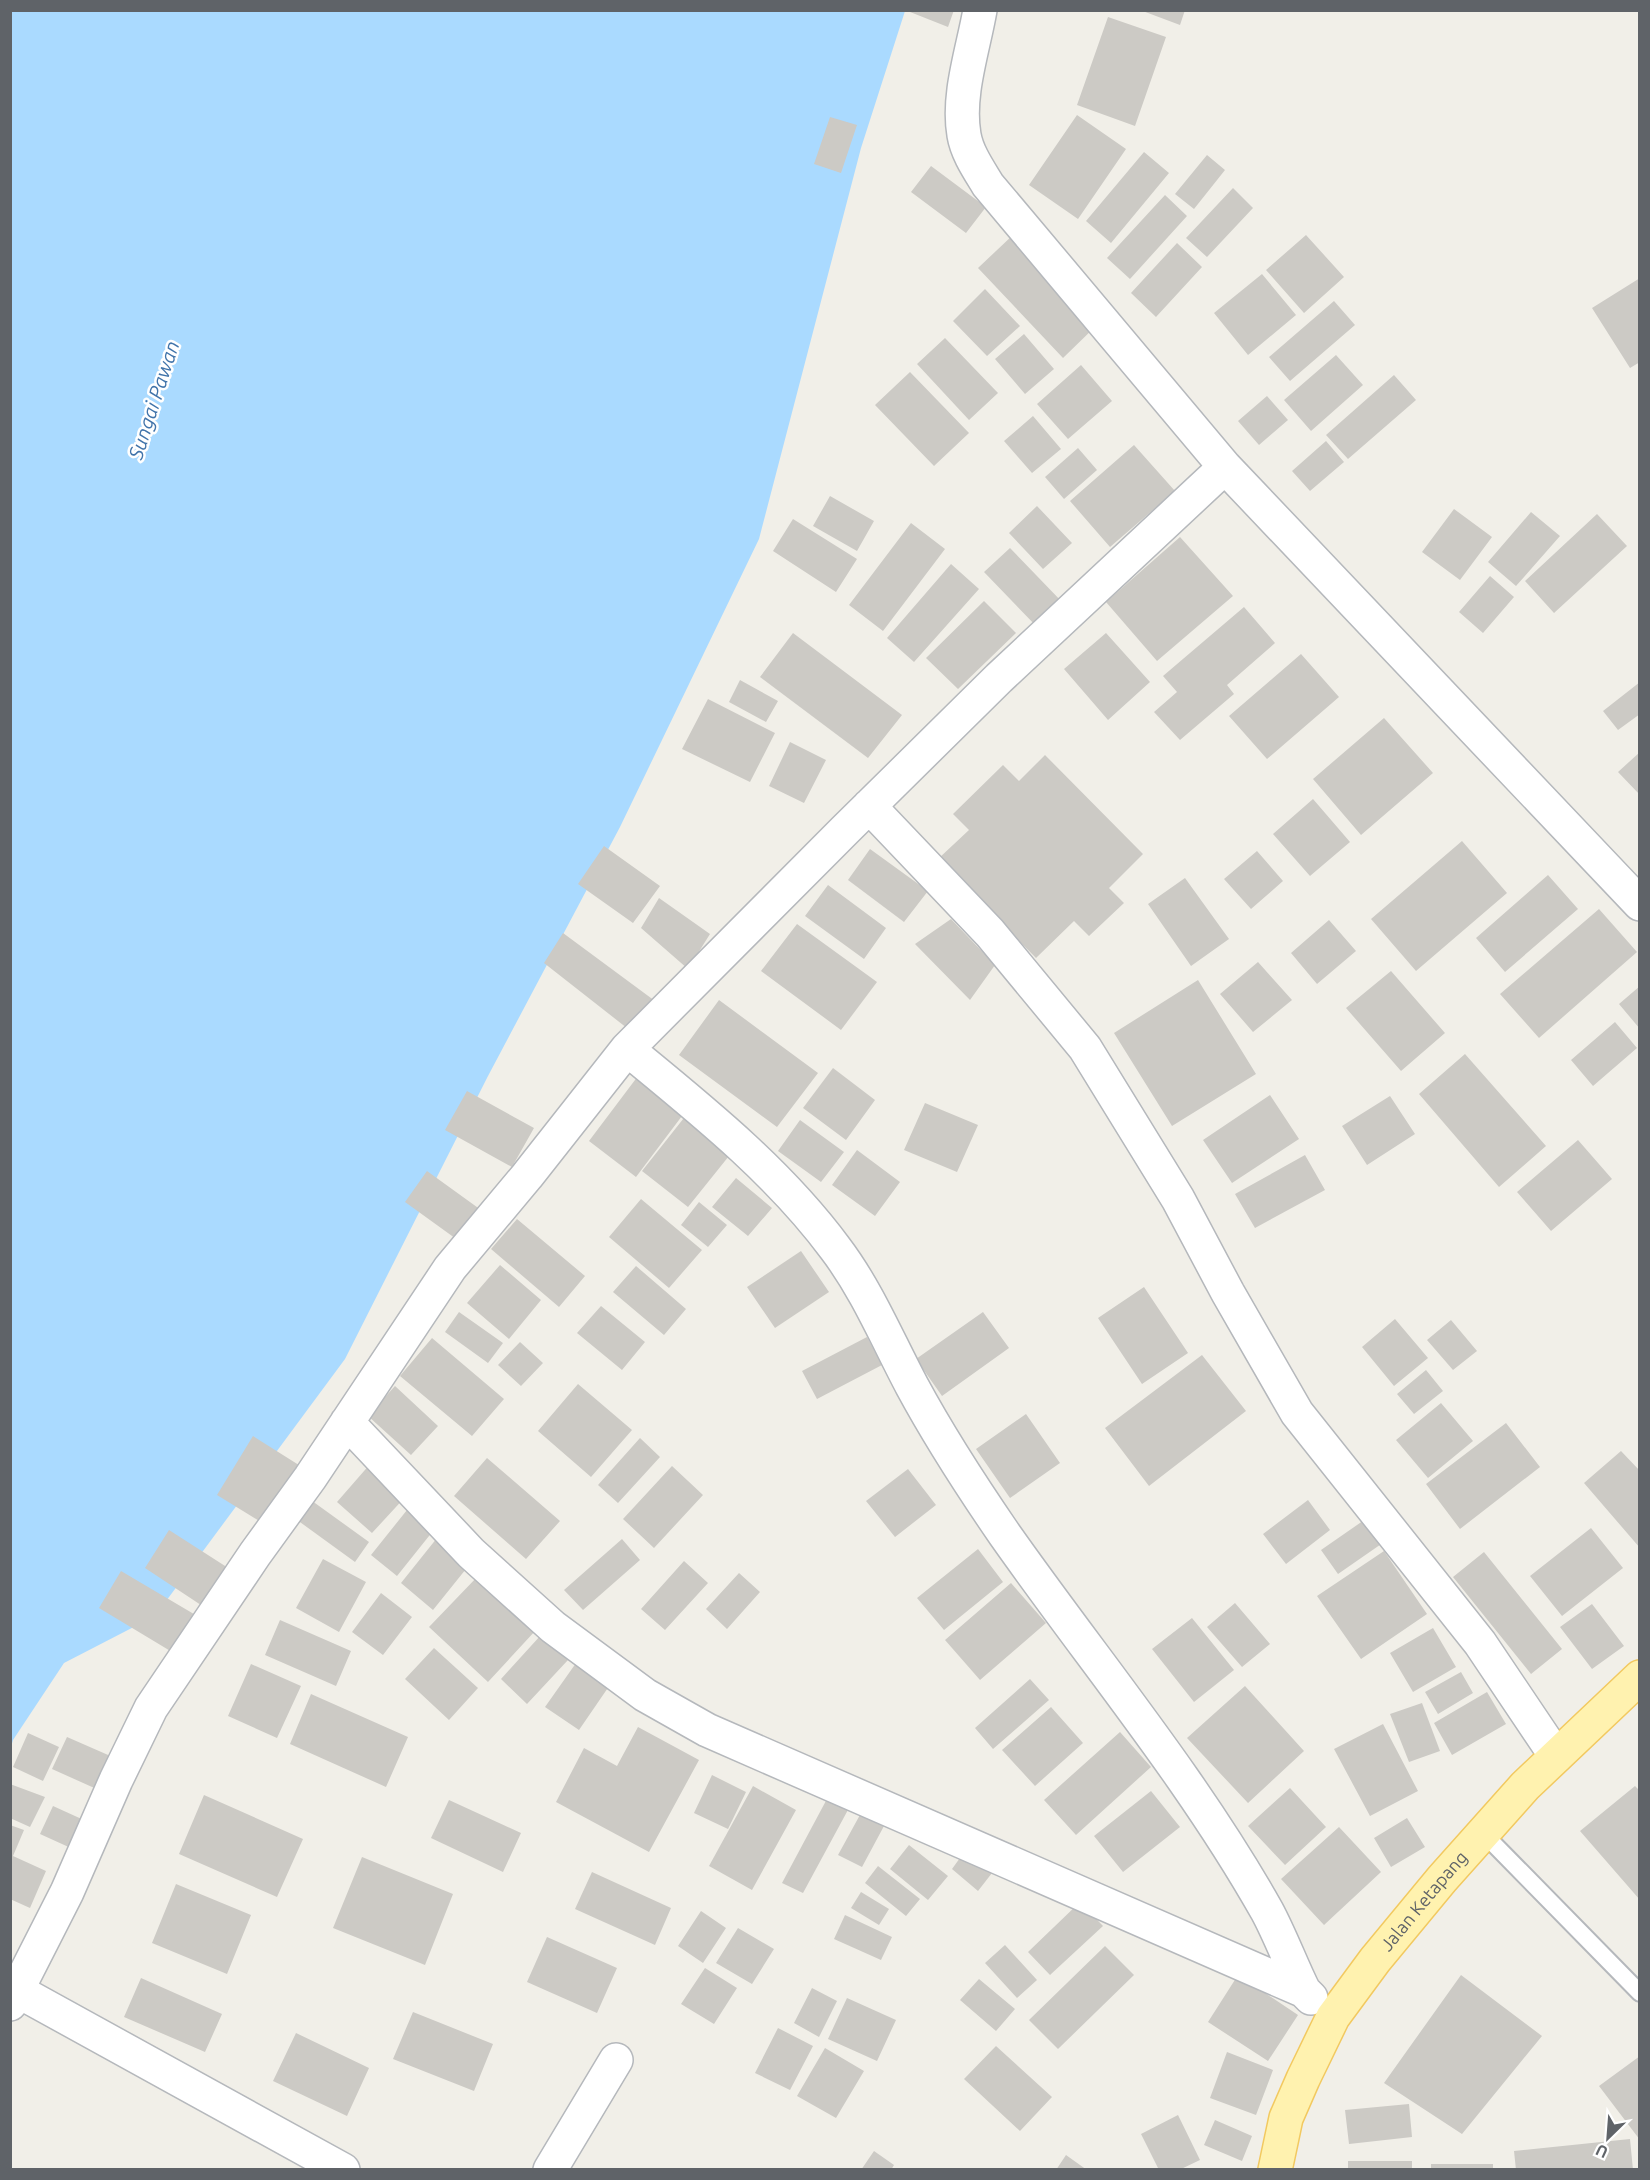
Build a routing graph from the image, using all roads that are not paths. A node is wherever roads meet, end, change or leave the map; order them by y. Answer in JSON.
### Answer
{"nodes":[{"id":1,"x":980,"y":10,"type":"edge"},
{"id":2,"x":1226,"y":467,"type":"junction"},
{"id":3,"x":868,"y":806,"type":"junction"},
{"id":4,"x":1640,"y":904,"type":"edge"},
{"id":5,"x":627,"y":1049,"type":"junction"},
{"id":6,"x":347,"y":1422,"type":"junction"},
{"id":7,"x":1640,"y":1677,"type":"edge"},
{"id":8,"x":1556,"y":1756,"type":"junction"},
{"id":9,"x":1482,"y":1833,"type":"junction"},
{"id":10,"x":1304,"y":1991,"type":"junction"},
{"id":11,"x":1640,"y":1993,"type":"edge"},
{"id":12,"x":14,"y":1997,"type":"edge"},
{"id":13,"x":1333,"y":2017,"type":"junction"},
{"id":14,"x":616,"y":2060,"type":"dead end"},
{"id":15,"x":343,"y":2169,"type":"edge"},
{"id":16,"x":550,"y":2169,"type":"edge"},
{"id":17,"x":1275,"y":2169,"type":"edge"}],
"edges":[{"from":1,"to":2,"type":"street"},
{"from":2,"to":3,"type":"street"},
{"from":2,"to":4,"type":"street"},
{"from":3,"to":5,"type":"street"},
{"from":3,"to":8,"type":"street"},
{"from":5,"to":6,"type":"street"},
{"from":5,"to":10,"type":"street"},
{"from":6,"to":10,"type":"street"},
{"from":6,"to":12,"type":"street"},
{"from":7,"to":8,"type":"main road","name":"Jalan Ketapang"},
{"from":8,"to":9,"type":"main road","name":"Jalan Ketapang"},
{"from":9,"to":11,"type":"lane"},
{"from":9,"to":13,"type":"main road","name":"Jalan Ketapang"},
{"from":10,"to":13,"type":"street"},
{"from":12,"to":15,"type":"street"},
{"from":13,"to":17,"type":"main road","name":"Jalan Ketapang"},
{"from":14,"to":16,"type":"street"}]}
